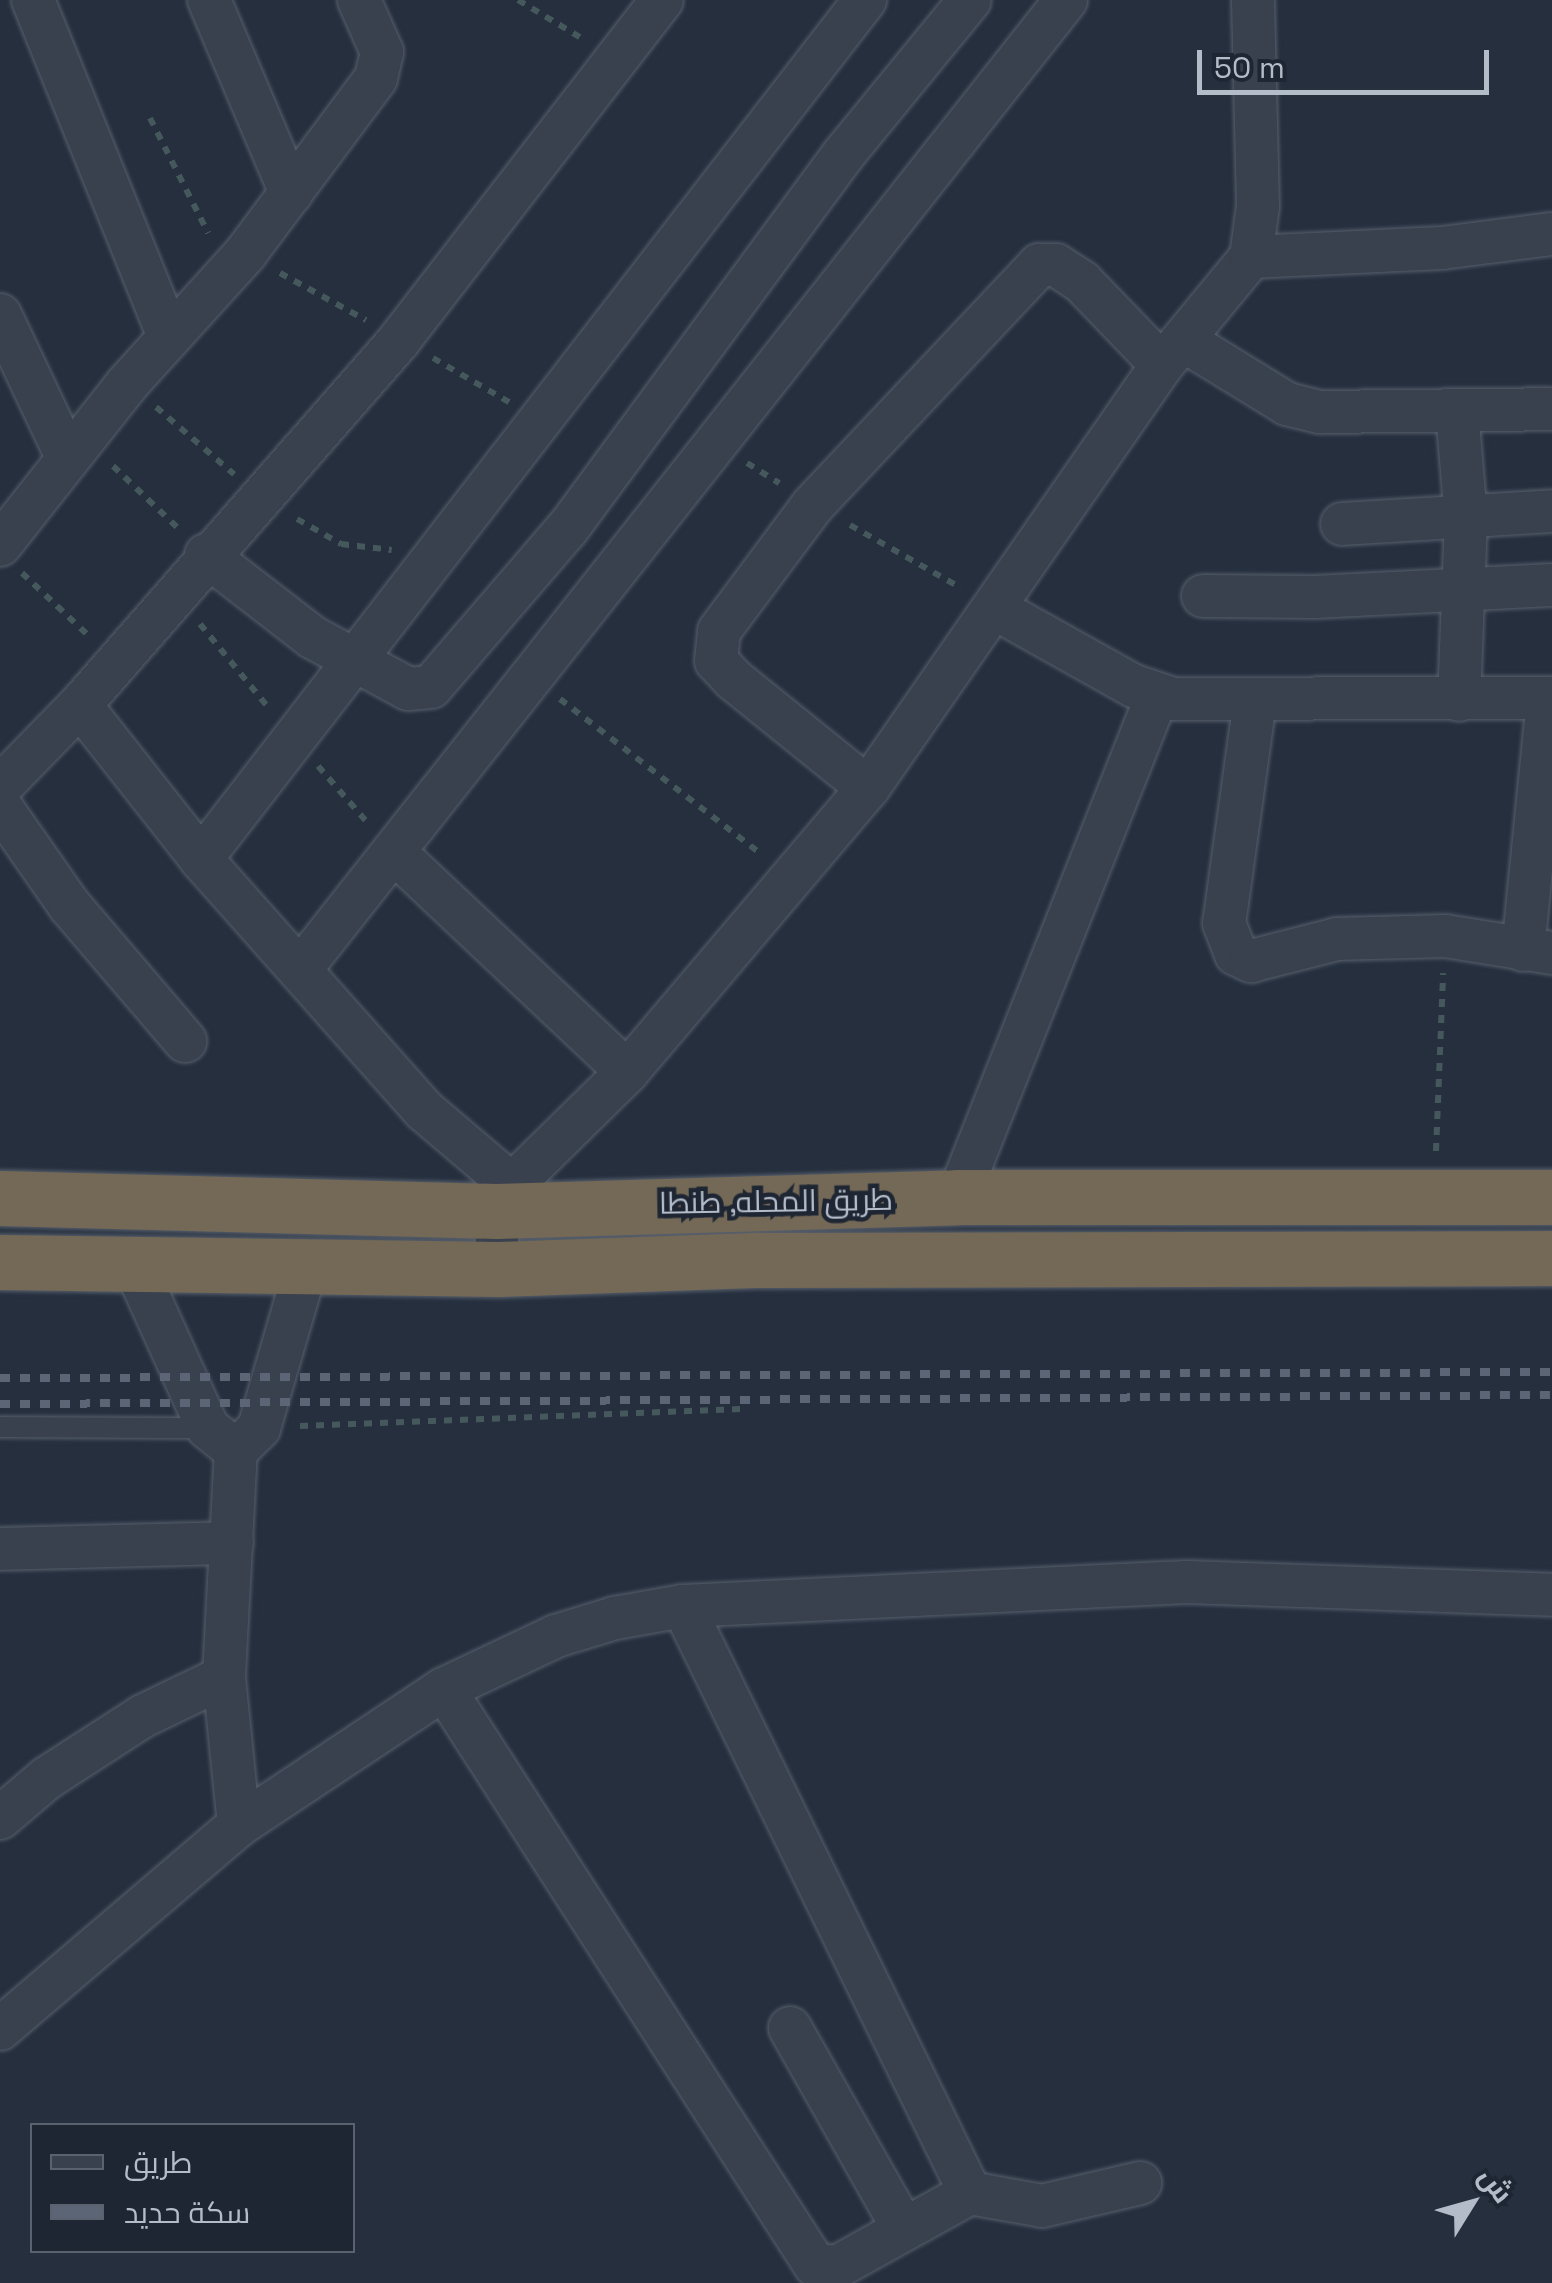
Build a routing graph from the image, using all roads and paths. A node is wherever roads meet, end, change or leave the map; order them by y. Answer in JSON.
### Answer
{"nodes":[{"id":1,"x":33,"y":0,"type":"edge"},
{"id":2,"x":210,"y":0,"type":"edge"},
{"id":3,"x":360,"y":0,"type":"edge"},
{"id":4,"x":518,"y":0,"type":"edge"},
{"id":5,"x":662,"y":0,"type":"edge"},
{"id":6,"x":865,"y":0,"type":"edge"},
{"id":7,"x":970,"y":0,"type":"edge"},
{"id":8,"x":1066,"y":0,"type":"edge"},
{"id":9,"x":1253,"y":0,"type":"edge"},
{"id":10,"x":614,"y":58,"type":"junction"},
{"id":11,"x":150,"y":118,"type":"dead end"},
{"id":12,"x":290,"y":193,"type":"junction"},
{"id":13,"x":1552,"y":234,"type":"edge"},
{"id":14,"x":1251,"y":257,"type":"junction"},
{"id":15,"x":237,"y":263,"type":"junction"},
{"id":16,"x":0,"y":315,"type":"edge"},
{"id":17,"x":169,"y":337,"type":"junction"},
{"id":18,"x":400,"y":338,"type":"junction"},
{"id":19,"x":1172,"y":352,"type":"junction"},
{"id":20,"x":127,"y":384,"type":"junction"},
{"id":21,"x":1552,"y":409,"type":"edge"},
{"id":22,"x":1458,"y":411,"type":"junction"},
{"id":23,"x":544,"y":422,"type":"junction"},
{"id":24,"x":719,"y":445,"type":"junction"},
{"id":25,"x":76,"y":449,"type":"junction"},
{"id":26,"x":258,"y":495,"type":"junction"},
{"id":27,"x":814,"y":505,"type":"junction"},
{"id":28,"x":1552,"y":510,"type":"edge"},
{"id":29,"x":1466,"y":519,"type":"junction"},
{"id":30,"x":1342,"y":524,"type":"dead end"},
{"id":31,"x":206,"y":554,"type":"junction"},
{"id":32,"x":433,"y":555,"type":"junction"},
{"id":33,"x":7,"y":556,"type":"edge"},
{"id":34,"x":1552,"y":585,"type":"edge"},
{"id":35,"x":1465,"y":586,"type":"junction"},
{"id":36,"x":174,"y":592,"type":"junction"},
{"id":37,"x":1202,"y":596,"type":"dead end"},
{"id":38,"x":996,"y":609,"type":"junction"},
{"id":39,"x":354,"y":660,"type":"junction"},
{"id":40,"x":116,"y":662,"type":"junction"},
{"id":41,"x":528,"y":675,"type":"junction"},
{"id":42,"x":1158,"y":696,"type":"junction"},
{"id":43,"x":1550,"y":698,"type":"edge"},
{"id":44,"x":1459,"y":700,"type":"junction"},
{"id":45,"x":1255,"y":701,"type":"junction"},
{"id":46,"x":80,"y":705,"type":"junction"},
{"id":47,"x":292,"y":737,"type":"junction"},
{"id":48,"x":0,"y":787,"type":"edge"},
{"id":49,"x":868,"y":788,"type":"junction"},
{"id":50,"x":0,"y":806,"type":"edge"},
{"id":51,"x":394,"y":853,"type":"junction"},
{"id":52,"x":201,"y":859,"type":"junction"},
{"id":53,"x":793,"y":878,"type":"junction"},
{"id":54,"x":1445,"y":936,"type":"junction"},
{"id":55,"x":1538,"y":952,"type":"edge"},
{"id":56,"x":303,"y":966,"type":"junction"},
{"id":57,"x":185,"y":1040,"type":"dead end"},
{"id":58,"x":626,"y":1072,"type":"junction"},
{"id":59,"x":958,"y":1197,"type":"junction"},
{"id":60,"x":1434,"y":1197,"type":"junction"},
{"id":61,"x":1552,"y":1197,"type":"edge"},
{"id":62,"x":0,"y":1198,"type":"edge"},
{"id":63,"x":504,"y":1198,"type":"junction"},
{"id":64,"x":1552,"y":1258,"type":"edge"},
{"id":65,"x":132,"y":1260,"type":"junction"},
{"id":66,"x":0,"y":1262,"type":"edge"},
{"id":67,"x":306,"y":1267,"type":"junction"},
{"id":68,"x":498,"y":1269,"type":"junction"},
{"id":69,"x":748,"y":1410,"type":"dead end"},
{"id":70,"x":0,"y":1426,"type":"edge"},
{"id":71,"x":234,"y":1435,"type":"junction"},
{"id":72,"x":232,"y":1544,"type":"junction"},
{"id":73,"x":0,"y":1549,"type":"edge"},
{"id":74,"x":1552,"y":1595,"type":"edge"},
{"id":75,"x":683,"y":1606,"type":"junction"},
{"id":76,"x":444,"y":1689,"type":"junction"},
{"id":77,"x":224,"y":1697,"type":"junction"},
{"id":78,"x":0,"y":1818,"type":"edge"},
{"id":79,"x":239,"y":1825,"type":"junction"},
{"id":80,"x":790,"y":2028,"type":"dead end"},
{"id":81,"x":0,"y":2030,"type":"edge"},
{"id":82,"x":1140,"y":2183,"type":"dead end"},
{"id":83,"x":970,"y":2193,"type":"junction"},
{"id":84,"x":902,"y":2226,"type":"junction"}],
"edges":[{"from":1,"to":17,"type":"street"},
{"from":2,"to":12,"type":"street"},
{"from":3,"to":12,"type":"street"},
{"from":4,"to":10,"type":"path"},
{"from":5,"to":10,"type":"street"},
{"from":6,"to":23,"type":"street"},
{"from":7,"to":39,"type":"street"},
{"from":8,"to":24,"type":"street"},
{"from":9,"to":14,"type":"street"},
{"from":10,"to":18,"type":"street"},
{"from":11,"to":15,"type":"path"},
{"from":12,"to":15,"type":"street"},
{"from":13,"to":14,"type":"street"},
{"from":14,"to":19,"type":"street"},
{"from":15,"to":17,"type":"street"},
{"from":15,"to":18,"type":"path"},
{"from":16,"to":25,"type":"street"},
{"from":17,"to":20,"type":"street"},
{"from":18,"to":23,"type":"path"},
{"from":18,"to":26,"type":"street"},
{"from":19,"to":22,"type":"street"},
{"from":19,"to":27,"type":"street"},
{"from":19,"to":38,"type":"street"},
{"from":20,"to":25,"type":"street"},
{"from":20,"to":26,"type":"path"},
{"from":21,"to":22,"type":"street"},
{"from":22,"to":29,"type":"street"},
{"from":23,"to":32,"type":"street"},
{"from":24,"to":27,"type":"path"},
{"from":24,"to":41,"type":"street"},
{"from":25,"to":31,"type":"path"},
{"from":25,"to":33,"type":"street"},
{"from":26,"to":31,"type":"street"},
{"from":26,"to":32,"type":"path"},
{"from":27,"to":38,"type":"path"},
{"from":27,"to":49,"type":"street"},
{"from":28,"to":29,"type":"street"},
{"from":29,"to":30,"type":"street"},
{"from":29,"to":35,"type":"street"},
{"from":31,"to":36,"type":"street"},
{"from":31,"to":39,"type":"street"},
{"from":32,"to":39,"type":"street"},
{"from":33,"to":40,"type":"path"},
{"from":34,"to":35,"type":"street"},
{"from":35,"to":37,"type":"street"},
{"from":35,"to":44,"type":"street"},
{"from":36,"to":40,"type":"street"},
{"from":36,"to":47,"type":"path"},
{"from":38,"to":42,"type":"street"},
{"from":38,"to":49,"type":"street"},
{"from":39,"to":47,"type":"street"},
{"from":40,"to":46,"type":"street"},
{"from":41,"to":51,"type":"street"},
{"from":41,"to":53,"type":"path"},
{"from":42,"to":45,"type":"street"},
{"from":42,"to":59,"type":"street"},
{"from":43,"to":44,"type":"street"},
{"from":43,"to":55,"type":"street"},
{"from":44,"to":45,"type":"street"},
{"from":45,"to":54,"type":"street"},
{"from":46,"to":48,"type":"street"},
{"from":46,"to":52,"type":"street"},
{"from":47,"to":51,"type":"path"},
{"from":47,"to":52,"type":"street"},
{"from":49,"to":53,"type":"street"},
{"from":50,"to":57,"type":"street"},
{"from":51,"to":56,"type":"street"},
{"from":51,"to":58,"type":"street"},
{"from":52,"to":56,"type":"street"},
{"from":53,"to":58,"type":"street"},
{"from":54,"to":55,"type":"street"},
{"from":54,"to":60,"type":"path"},
{"from":56,"to":63,"type":"street"},
{"from":58,"to":63,"type":"street"},
{"from":59,"to":60,"type":"highway","name":"طريق المحله, طنطا"},
{"from":59,"to":63,"type":"highway","name":"طريق المحله, طنطا"},
{"from":60,"to":61,"type":"highway","name":"طريق المحله, طنطا"},
{"from":62,"to":63,"type":"highway","name":"طريق المحله, طنطا"},
{"from":63,"to":68,"type":"street"},
{"from":64,"to":68,"type":"highway","name":"طريق المحله, طنطا"},
{"from":65,"to":66,"type":"highway","name":"طريق المحله, طنطا"},
{"from":65,"to":67,"type":"highway","name":"طريق المحله, طنطا"},
{"from":65,"to":71,"type":"street"},
{"from":67,"to":68,"type":"highway","name":"طريق المحله, طنطا"},
{"from":67,"to":71,"type":"street"},
{"from":69,"to":71,"type":"path"},
{"from":70,"to":71,"type":"lane"},
{"from":71,"to":72,"type":"street"},
{"from":72,"to":73,"type":"street"},
{"from":72,"to":77,"type":"street"},
{"from":74,"to":75,"type":"street"},
{"from":75,"to":76,"type":"street"},
{"from":75,"to":83,"type":"street"},
{"from":76,"to":79,"type":"street"},
{"from":76,"to":84,"type":"street"},
{"from":77,"to":78,"type":"street"},
{"from":77,"to":79,"type":"street"},
{"from":79,"to":81,"type":"street"},
{"from":80,"to":84,"type":"street"},
{"from":82,"to":83,"type":"street"},
{"from":83,"to":84,"type":"street"}]}
